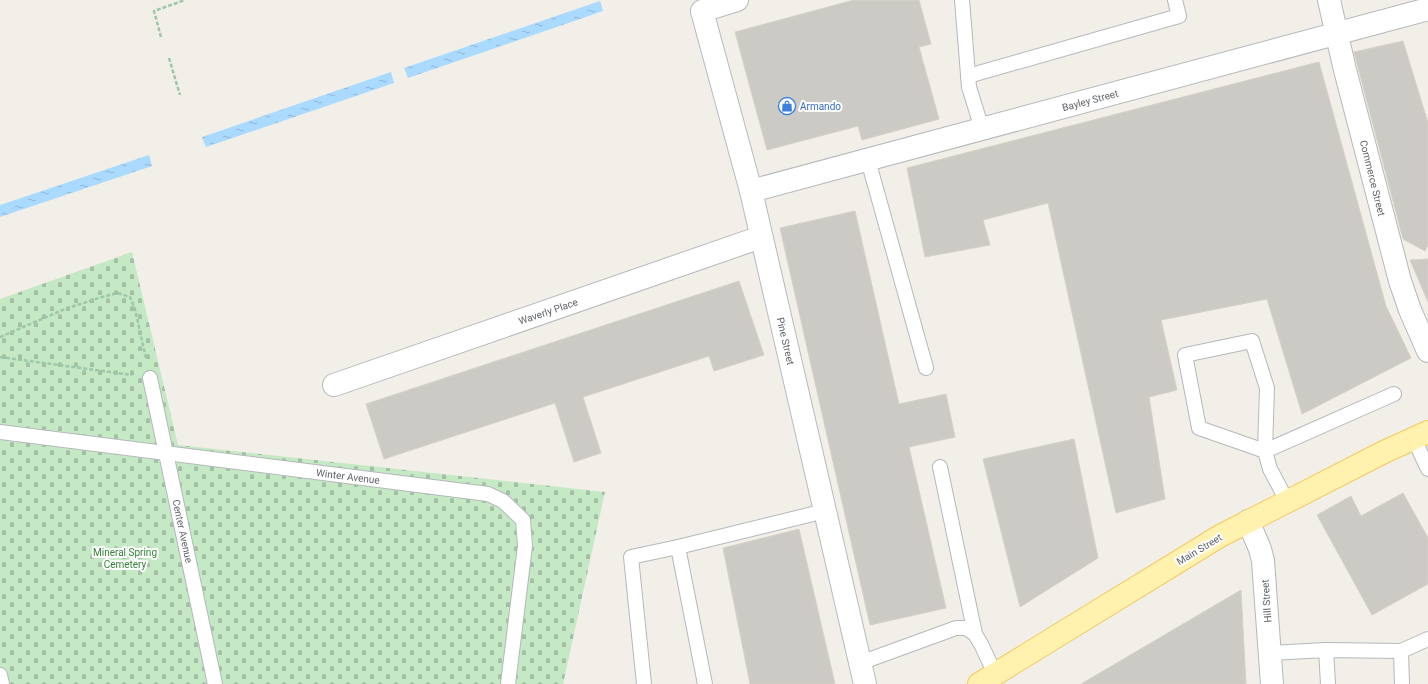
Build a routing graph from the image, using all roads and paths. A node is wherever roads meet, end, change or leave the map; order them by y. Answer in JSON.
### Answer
{"nodes":[{"id":1,"x":185,"y":0,"type":"edge"},
{"id":2,"x":737,"y":0,"type":"edge"},
{"id":3,"x":962,"y":0,"type":"edge"},
{"id":4,"x":1175,"y":0,"type":"edge"},
{"id":5,"x":1329,"y":0,"type":"edge"},
{"id":6,"x":1426,"y":0,"type":"edge"},
{"id":7,"x":1428,"y":4,"type":"edge"},
{"id":8,"x":701,"y":6,"type":"edge"},
{"id":9,"x":1428,"y":9,"type":"edge"},
{"id":10,"x":1337,"y":33,"type":"junction"},
{"id":11,"x":161,"y":37,"type":"dead end"},
{"id":12,"x":169,"y":58,"type":"dead end"},
{"id":13,"x":968,"y":76,"type":"junction"},
{"id":14,"x":180,"y":95,"type":"dead end"},
{"id":15,"x":982,"y":129,"type":"junction"},
{"id":16,"x":868,"y":160,"type":"junction"},
{"id":17,"x":751,"y":191,"type":"junction"},
{"id":18,"x":762,"y":237,"type":"junction"},
{"id":19,"x":0,"y":337,"type":"edge"},
{"id":20,"x":1428,"y":351,"type":"edge"},
{"id":21,"x":0,"y":358,"type":"edge"},
{"id":22,"x":926,"y":368,"type":"dead end"},
{"id":23,"x":150,"y":378,"type":"junction"},
{"id":24,"x":334,"y":385,"type":"dead end"},
{"id":25,"x":1394,"y":394,"type":"dead end"},
{"id":26,"x":0,"y":432,"type":"edge"},
{"id":27,"x":1421,"y":435,"type":"edge"},
{"id":28,"x":1265,"y":452,"type":"junction"},
{"id":29,"x":167,"y":454,"type":"junction"},
{"id":30,"x":940,"y":467,"type":"dead end"},
{"id":31,"x":1428,"y":469,"type":"edge"},
{"id":32,"x":1287,"y":502,"type":"junction"},
{"id":33,"x":825,"y":511,"type":"junction"},
{"id":34,"x":1248,"y":521,"type":"junction"},
{"id":35,"x":678,"y":547,"type":"junction"},
{"id":36,"x":975,"y":634,"type":"junction"},
{"id":37,"x":1428,"y":639,"type":"edge"},
{"id":38,"x":1326,"y":650,"type":"junction"},
{"id":39,"x":1401,"y":651,"type":"junction"},
{"id":40,"x":1270,"y":653,"type":"junction"},
{"id":41,"x":860,"y":663,"type":"junction"},
{"id":42,"x":0,"y":675,"type":"edge"},
{"id":43,"x":987,"y":679,"type":"edge"},
{"id":44,"x":2,"y":684,"type":"edge"},
{"id":45,"x":215,"y":684,"type":"edge"},
{"id":46,"x":508,"y":684,"type":"edge"},
{"id":47,"x":644,"y":684,"type":"edge"},
{"id":48,"x":705,"y":684,"type":"edge"},
{"id":49,"x":865,"y":684,"type":"edge"},
{"id":50,"x":1272,"y":684,"type":"edge"},
{"id":51,"x":1328,"y":684,"type":"edge"},
{"id":52,"x":1402,"y":684,"type":"edge"}],
"edges":[{"from":1,"to":11,"type":"path"},
{"from":2,"to":8,"type":"street"},
{"from":3,"to":13,"type":"lane"},
{"from":4,"to":13,"type":"lane"},
{"from":5,"to":10,"type":"street","name":"Commerce Street"},
{"from":6,"to":7,"type":"lane"},
{"from":8,"to":17,"type":"street","name":"Pine Street"},
{"from":9,"to":10,"type":"street","name":"Bayley Street"},
{"from":10,"to":15,"type":"street","name":"Bayley Street"},
{"from":10,"to":20,"type":"street","name":"Commerce Street"},
{"from":12,"to":14,"type":"path"},
{"from":13,"to":15,"type":"lane"},
{"from":15,"to":16,"type":"street","name":"Bayley Street"},
{"from":16,"to":17,"type":"street","name":"Bayley Street"},
{"from":16,"to":22,"type":"lane"},
{"from":17,"to":18,"type":"street","name":"Pine Street"},
{"from":18,"to":24,"type":"street","name":"Waverly Place"},
{"from":18,"to":33,"type":"street","name":"Pine Street"},
{"from":19,"to":23,"type":"path"},
{"from":21,"to":23,"type":"path"},
{"from":23,"to":29,"type":"lane","name":"Center Avenue"},
{"from":25,"to":28,"type":"lane"},
{"from":26,"to":29,"type":"lane","name":"Winter Avenue"},
{"from":27,"to":31,"type":"lane"},
{"from":27,"to":32,"type":"main road","name":"Main Street"},
{"from":28,"to":28,"type":"lane"},
{"from":28,"to":32,"type":"lane"},
{"from":29,"to":45,"type":"lane","name":"Center Avenue"},
{"from":29,"to":46,"type":"lane","name":"Winter Avenue"},
{"from":30,"to":36,"type":"lane"},
{"from":32,"to":34,"type":"main road","name":"Main Street"},
{"from":33,"to":35,"type":"lane"},
{"from":33,"to":41,"type":"street","name":"Pine Street"},
{"from":34,"to":40,"type":"street","name":"Hill Street"},
{"from":34,"to":43,"type":"main road","name":"Main Street"},
{"from":35,"to":47,"type":"lane"},
{"from":35,"to":48,"type":"lane"},
{"from":36,"to":41,"type":"lane"},
{"from":36,"to":43,"type":"lane"},
{"from":37,"to":39,"type":"lane"},
{"from":38,"to":39,"type":"lane"},
{"from":38,"to":40,"type":"lane"},
{"from":38,"to":51,"type":"lane"},
{"from":39,"to":52,"type":"lane"},
{"from":40,"to":50,"type":"street","name":"Hill Street"},
{"from":41,"to":49,"type":"street","name":"Pine Street"},
{"from":42,"to":44,"type":"lane"}]}
